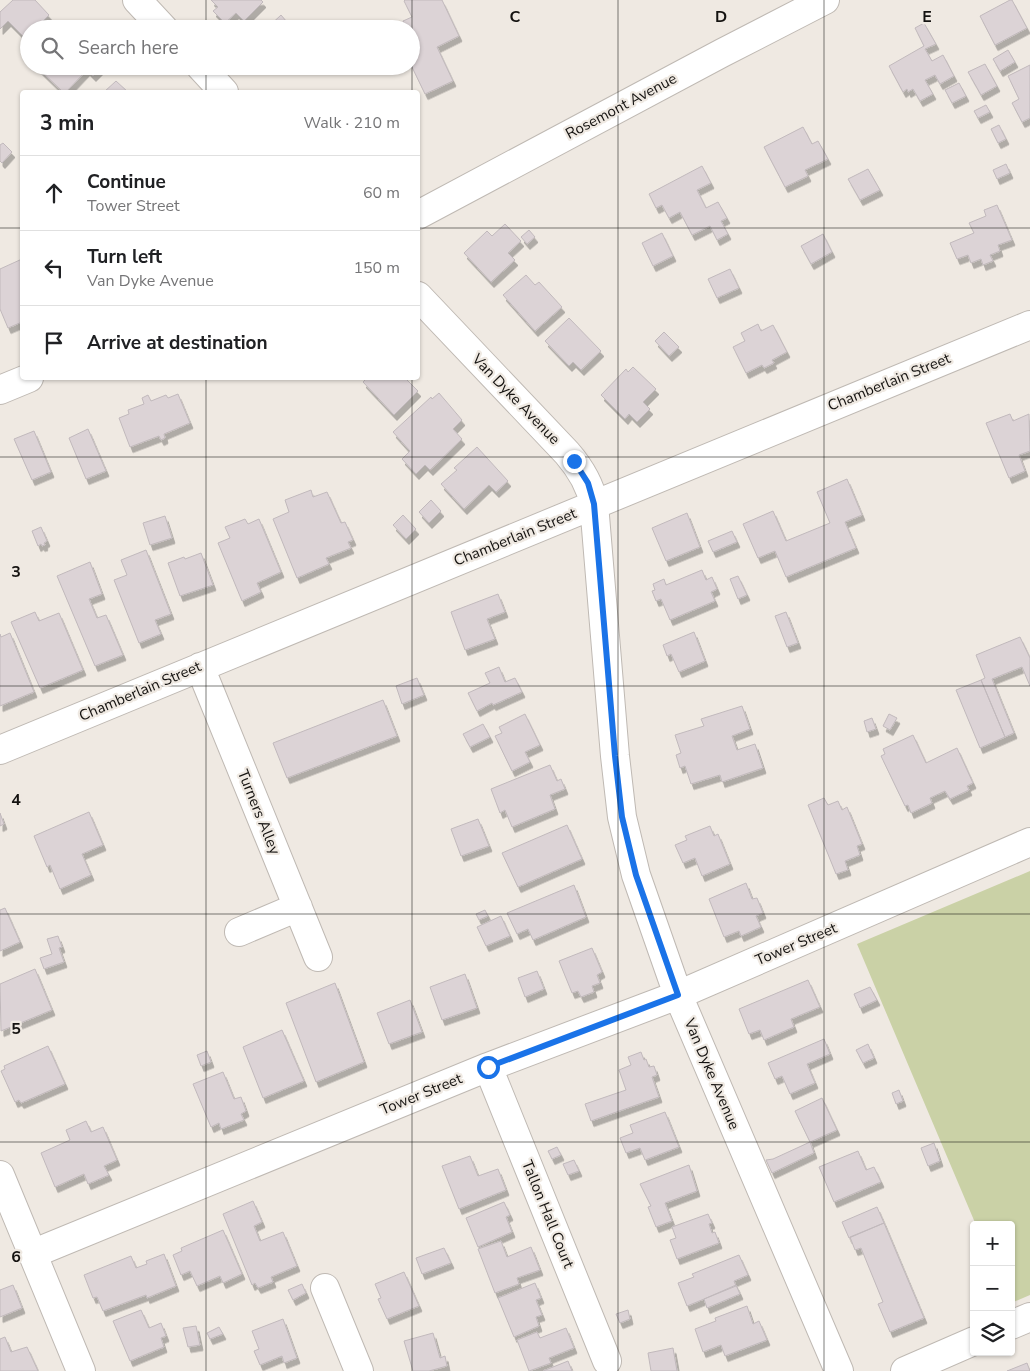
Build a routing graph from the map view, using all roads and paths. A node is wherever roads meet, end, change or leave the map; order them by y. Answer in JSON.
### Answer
{"nodes":[{"id":1,"x":137,"y":0,"type":"edge"},
{"id":2,"x":825,"y":0,"type":"edge"},
{"id":3,"x":156,"y":20,"type":"edge"},
{"id":4,"x":208,"y":75,"type":"edge"},
{"id":5,"x":222,"y":90,"type":"edge"},
{"id":6,"x":420,"y":214,"type":"edge"},
{"id":7,"x":420,"y":298,"type":"edge"},
{"id":8,"x":1030,"y":325,"type":"edge"},
{"id":9,"x":24,"y":380,"type":"edge"},
{"id":10,"x":0,"y":390,"type":"edge"},
{"id":11,"x":594,"y":504,"type":"junction"},
{"id":12,"x":200,"y":666,"type":"junction"},
{"id":13,"x":0,"y":750,"type":"edge"},
{"id":14,"x":1030,"y":842,"type":"edge"},
{"id":15,"x":298,"y":907,"type":"junction"},
{"id":16,"x":239,"y":932,"type":"dead end"},
{"id":17,"x":318,"y":957,"type":"dead end"},
{"id":18,"x":678,"y":995,"type":"junction"},
{"id":19,"x":488,"y":1067,"type":"junction"},
{"id":20,"x":3,"y":1188,"type":"edge"},
{"id":21,"x":32,"y":1254,"type":"junction"},
{"id":22,"x":324,"y":1288,"type":"dead end"},
{"id":23,"x":1030,"y":1317,"type":"edge"},
{"id":24,"x":1015,"y":1323,"type":"edge"},
{"id":25,"x":970,"y":1343,"type":"edge"},
{"id":26,"x":607,"y":1361,"type":"dead end"},
{"id":27,"x":82,"y":1371,"type":"edge"},
{"id":28,"x":359,"y":1371,"type":"edge"},
{"id":29,"x":839,"y":1371,"type":"edge"},
{"id":30,"x":905,"y":1371,"type":"edge"}],
"edges":[{"from":1,"to":3,"type":"street"},
{"from":2,"to":6,"type":"street","name":"Rosemont Avenue"},
{"from":4,"to":5,"type":"street"},
{"from":7,"to":11,"type":"street","name":"Van Dyke Avenue"},
{"from":8,"to":11,"type":"street","name":"Chamberlain Street"},
{"from":9,"to":10,"type":"street"},
{"from":11,"to":12,"type":"street","name":"Chamberlain Street"},
{"from":11,"to":18,"type":"street","name":"Van Dyke Avenue"},
{"from":12,"to":13,"type":"street","name":"Chamberlain Street"},
{"from":12,"to":15,"type":"street","name":"Turners Alley"},
{"from":14,"to":18,"type":"street","name":"Tower Street"},
{"from":15,"to":16,"type":"street"},
{"from":15,"to":17,"type":"street","name":"Turners Alley"},
{"from":18,"to":19,"type":"street","name":"Tower Street"},
{"from":18,"to":29,"type":"street","name":"Van Dyke Avenue"},
{"from":19,"to":21,"type":"street","name":"Tower Street"},
{"from":19,"to":26,"type":"street","name":"Tallon Hall Court"},
{"from":20,"to":21,"type":"street"},
{"from":21,"to":27,"type":"street"},
{"from":22,"to":28,"type":"street"},
{"from":23,"to":24,"type":"street"},
{"from":25,"to":30,"type":"street"}]}
